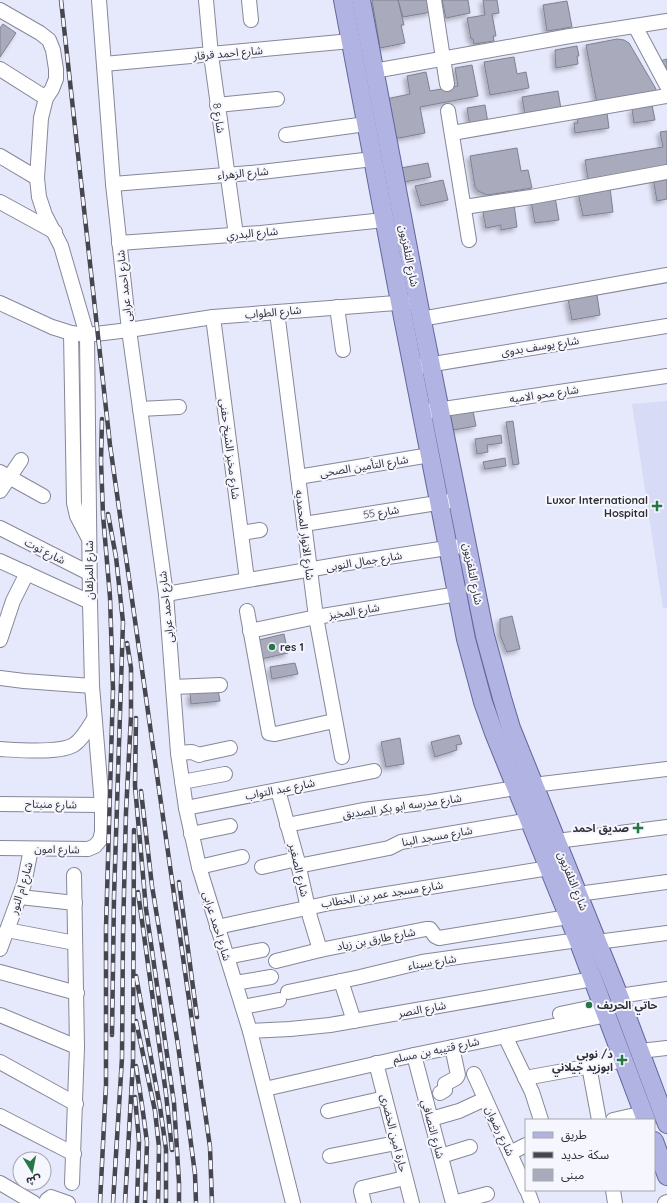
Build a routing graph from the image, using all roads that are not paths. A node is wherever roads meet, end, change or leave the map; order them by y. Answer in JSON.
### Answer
{"nodes":[{"id":1,"x":99,"y":0,"type":"edge"},
{"id":2,"x":206,"y":0,"type":"edge"},
{"id":3,"x":249,"y":0,"type":"edge"},
{"id":4,"x":343,"y":0,"type":"edge"},
{"id":5,"x":361,"y":0,"type":"edge"},
{"id":6,"x":434,"y":0,"type":"edge"},
{"id":7,"x":0,"y":10,"type":"edge"},
{"id":8,"x":251,"y":20,"type":"dead end"},
{"id":9,"x":667,"y":21,"type":"edge"},
{"id":10,"x":635,"y":26,"type":"junction"},
{"id":11,"x":351,"y":41,"type":"junction"},
{"id":12,"x":211,"y":54,"type":"junction"},
{"id":13,"x":443,"y":59,"type":"junction"},
{"id":14,"x":104,"y":64,"type":"junction"},
{"id":15,"x":0,"y":69,"type":"edge"},
{"id":16,"x":374,"y":71,"type":"junction"},
{"id":17,"x":447,"y":84,"type":"dead end"},
{"id":18,"x":667,"y":86,"type":"edge"},
{"id":19,"x":667,"y":96,"type":"edge"},
{"id":20,"x":46,"y":98,"type":"junction"},
{"id":21,"x":277,"y":99,"type":"dead end"},
{"id":22,"x":218,"y":105,"type":"junction"},
{"id":23,"x":448,"y":111,"type":"dead end"},
{"id":24,"x":366,"y":124,"type":"junction"},
{"id":25,"x":452,"y":133,"type":"junction"},
{"id":26,"x":286,"y":135,"type":"dead end"},
{"id":27,"x":0,"y":156,"type":"edge"},
{"id":28,"x":373,"y":159,"type":"junction"},
{"id":29,"x":667,"y":172,"type":"edge"},
{"id":30,"x":227,"y":174,"type":"junction"},
{"id":31,"x":37,"y":178,"type":"junction"},
{"id":32,"x":113,"y":184,"type":"junction"},
{"id":33,"x":0,"y":202,"type":"edge"},
{"id":34,"x":464,"y":207,"type":"junction"},
{"id":35,"x":384,"y":220,"type":"junction"},
{"id":36,"x":55,"y":232,"type":"junction"},
{"id":37,"x":236,"y":235,"type":"junction"},
{"id":38,"x":469,"y":240,"type":"dead end"},
{"id":39,"x":119,"y":243,"type":"junction"},
{"id":40,"x":667,"y":276,"type":"edge"},
{"id":41,"x":418,"y":301,"type":"junction"},
{"id":42,"x":0,"y":302,"type":"edge"},
{"id":43,"x":400,"y":302,"type":"junction"},
{"id":44,"x":337,"y":307,"type":"junction"},
{"id":45,"x":277,"y":312,"type":"junction"},
{"id":46,"x":213,"y":317,"type":"junction"},
{"id":47,"x":421,"y":318,"type":"junction"},
{"id":48,"x":667,"y":326,"type":"edge"},
{"id":49,"x":129,"y":330,"type":"junction"},
{"id":50,"x":71,"y":333,"type":"junction"},
{"id":51,"x":87,"y":335,"type":"junction"},
{"id":52,"x":343,"y":350,"type":"dead end"},
{"id":53,"x":430,"y":364,"type":"junction"},
{"id":54,"x":412,"y":367,"type":"junction"},
{"id":55,"x":667,"y":376,"type":"edge"},
{"id":56,"x":179,"y":407,"type":"dead end"},
{"id":57,"x":140,"y":409,"type":"junction"},
{"id":58,"x":440,"y":409,"type":"junction"},
{"id":59,"x":421,"y":412,"type":"junction"},
{"id":60,"x":430,"y":455,"type":"junction"},
{"id":61,"x":21,"y":460,"type":"dead end"},
{"id":62,"x":5,"y":474,"type":"edge"},
{"id":63,"x":298,"y":477,"type":"junction"},
{"id":64,"x":0,"y":491,"type":"edge"},
{"id":65,"x":43,"y":496,"type":"dead end"},
{"id":66,"x":458,"y":500,"type":"junction"},
{"id":67,"x":440,"y":503,"type":"junction"},
{"id":68,"x":304,"y":524,"type":"junction"},
{"id":69,"x":0,"y":528,"type":"edge"},
{"id":70,"x":260,"y":530,"type":"dead end"},
{"id":71,"x":241,"y":533,"type":"junction"},
{"id":72,"x":89,"y":539,"type":"junction"},
{"id":73,"x":467,"y":545,"type":"junction"},
{"id":74,"x":449,"y":548,"type":"junction"},
{"id":75,"x":0,"y":561,"type":"edge"},
{"id":76,"x":310,"y":569,"type":"junction"},
{"id":77,"x":27,"y":573,"type":"junction"},
{"id":78,"x":89,"y":573,"type":"junction"},
{"id":79,"x":247,"y":580,"type":"junction"},
{"id":80,"x":166,"y":594,"type":"junction"},
{"id":81,"x":458,"y":594,"type":"junction"},
{"id":82,"x":90,"y":602,"type":"junction"},
{"id":83,"x":247,"y":611,"type":"dead end"},
{"id":84,"x":316,"y":617,"type":"junction"},
{"id":85,"x":250,"y":631,"type":"junction"},
{"id":86,"x":485,"y":636,"type":"junction"},
{"id":87,"x":466,"y":639,"type":"junction"},
{"id":88,"x":0,"y":640,"type":"edge"},
{"id":89,"x":0,"y":678,"type":"edge"},
{"id":90,"x":220,"y":685,"type":"dead end"},
{"id":91,"x":92,"y":686,"type":"junction"},
{"id":92,"x":173,"y":687,"type":"junction"},
{"id":93,"x":94,"y":719,"type":"junction"},
{"id":94,"x":334,"y":721,"type":"junction"},
{"id":95,"x":230,"y":748,"type":"dead end"},
{"id":96,"x":0,"y":749,"type":"edge"},
{"id":97,"x":178,"y":753,"type":"junction"},
{"id":98,"x":342,"y":757,"type":"dead end"},
{"id":99,"x":667,"y":769,"type":"edge"},
{"id":100,"x":374,"y":771,"type":"dead end"},
{"id":101,"x":225,"y":774,"type":"dead end"},
{"id":102,"x":182,"y":782,"type":"junction"},
{"id":103,"x":525,"y":787,"type":"junction"},
{"id":104,"x":278,"y":790,"type":"junction"},
{"id":105,"x":0,"y":804,"type":"edge"},
{"id":106,"x":102,"y":805,"type":"junction"},
{"id":107,"x":186,"y":808,"type":"junction"},
{"id":108,"x":532,"y":810,"type":"junction"},
{"id":109,"x":287,"y":825,"type":"junction"},
{"id":110,"x":230,"y":826,"type":"dead end"},
{"id":111,"x":667,"y":827,"type":"edge"},
{"id":112,"x":191,"y":834,"type":"junction"},
{"id":113,"x":557,"y":841,"type":"junction"},
{"id":114,"x":0,"y":848,"type":"edge"},
{"id":115,"x":31,"y":849,"type":"junction"},
{"id":116,"x":242,"y":857,"type":"dead end"},
{"id":117,"x":298,"y":863,"type":"junction"},
{"id":118,"x":262,"y":867,"type":"dead end"},
{"id":119,"x":199,"y":868,"type":"junction"},
{"id":120,"x":549,"y":868,"type":"junction"},
{"id":121,"x":74,"y":875,"type":"dead end"},
{"id":122,"x":667,"y":882,"type":"edge"},
{"id":123,"x":578,"y":894,"type":"junction"},
{"id":124,"x":20,"y":897,"type":"junction"},
{"id":125,"x":75,"y":902,"type":"junction"},
{"id":126,"x":307,"y":907,"type":"junction"},
{"id":127,"x":568,"y":917,"type":"junction"},
{"id":128,"x":217,"y":928,"type":"junction"},
{"id":129,"x":7,"y":930,"type":"junction"},
{"id":130,"x":667,"y":933,"type":"edge"},
{"id":131,"x":578,"y":940,"type":"junction"},
{"id":132,"x":597,"y":942,"type":"junction"},
{"id":133,"x":75,"y":943,"type":"junction"},
{"id":134,"x":0,"y":947,"type":"edge"},
{"id":135,"x":262,"y":950,"type":"dead end"},
{"id":136,"x":320,"y":950,"type":"junction"},
{"id":137,"x":227,"y":958,"type":"junction"},
{"id":138,"x":276,"y":961,"type":"dead end"},
{"id":139,"x":0,"y":972,"type":"edge"},
{"id":140,"x":271,"y":976,"type":"dead end"},
{"id":141,"x":593,"y":979,"type":"junction"},
{"id":142,"x":341,"y":981,"type":"junction"},
{"id":143,"x":235,"y":984,"type":"junction"},
{"id":144,"x":667,"y":989,"type":"edge"},
{"id":145,"x":76,"y":993,"type":"junction"},
{"id":146,"x":619,"y":996,"type":"junction"},
{"id":147,"x":243,"y":1007,"type":"junction"},
{"id":148,"x":605,"y":1010,"type":"junction"},
{"id":149,"x":560,"y":1014,"type":"dead end"},
{"id":150,"x":0,"y":1015,"type":"edge"},
{"id":151,"x":354,"y":1021,"type":"junction"},
{"id":152,"x":250,"y":1031,"type":"junction"},
{"id":153,"x":505,"y":1036,"type":"junction"},
{"id":154,"x":77,"y":1047,"type":"junction"},
{"id":155,"x":452,"y":1047,"type":"junction"},
{"id":156,"x":667,"y":1048,"type":"edge"},
{"id":157,"x":640,"y":1051,"type":"junction"},
{"id":158,"x":414,"y":1055,"type":"junction"},
{"id":159,"x":624,"y":1060,"type":"junction"},
{"id":160,"x":0,"y":1062,"type":"edge"},
{"id":161,"x":376,"y":1063,"type":"junction"},
{"id":162,"x":589,"y":1066,"type":"junction"},
{"id":163,"x":474,"y":1074,"type":"dead end"},
{"id":164,"x":525,"y":1078,"type":"junction"},
{"id":165,"x":265,"y":1089,"type":"junction"},
{"id":166,"x":440,"y":1093,"type":"dead end"},
{"id":167,"x":385,"y":1098,"type":"junction"},
{"id":168,"x":485,"y":1099,"type":"junction"},
{"id":169,"x":663,"y":1103,"type":"edge"},
{"id":170,"x":76,"y":1104,"type":"junction"},
{"id":171,"x":328,"y":1111,"type":"dead end"},
{"id":172,"x":0,"y":1116,"type":"edge"},
{"id":173,"x":645,"y":1117,"type":"edge"},
{"id":174,"x":431,"y":1119,"type":"junction"},
{"id":175,"x":541,"y":1119,"type":"edge"},
{"id":176,"x":599,"y":1119,"type":"edge"},
{"id":177,"x":624,"y":1119,"type":"edge"},
{"id":178,"x":667,"y":1124,"type":"edge"},
{"id":179,"x":396,"y":1142,"type":"junction"},
{"id":180,"x":655,"y":1144,"type":"edge"},
{"id":181,"x":525,"y":1146,"type":"edge"},
{"id":182,"x":470,"y":1147,"type":"dead end"},
{"id":183,"x":510,"y":1153,"type":"junction"},
{"id":184,"x":74,"y":1154,"type":"junction"},
{"id":185,"x":330,"y":1156,"type":"dead end"},
{"id":186,"x":440,"y":1156,"type":"junction"},
{"id":187,"x":667,"y":1176,"type":"edge"},
{"id":188,"x":405,"y":1178,"type":"junction"},
{"id":189,"x":0,"y":1183,"type":"edge"},
{"id":190,"x":72,"y":1183,"type":"dead end"},
{"id":191,"x":525,"y":1187,"type":"edge"},
{"id":192,"x":527,"y":1191,"type":"edge"},
{"id":193,"x":612,"y":1191,"type":"edge"},
{"id":194,"x":487,"y":1194,"type":"dead end"},
{"id":195,"x":34,"y":1203,"type":"edge"},
{"id":196,"x":46,"y":1203,"type":"edge"},
{"id":197,"x":68,"y":1203,"type":"edge"},
{"id":198,"x":292,"y":1203,"type":"edge"},
{"id":199,"x":364,"y":1203,"type":"edge"},
{"id":200,"x":412,"y":1203,"type":"edge"},
{"id":201,"x":453,"y":1203,"type":"edge"},
{"id":202,"x":532,"y":1203,"type":"edge"},
{"id":203,"x":615,"y":1203,"type":"edge"}],
"edges":[{"from":1,"to":14,"type":"street","name":"شارع احمد عرابى"},
{"from":2,"to":12,"type":"street","name":"شارع 8"},
{"from":3,"to":8,"type":"street"},
{"from":4,"to":11,"type":"main road","name":"شارع التلفزيون"},
{"from":5,"to":16,"type":"main road","name":"شارع التلفزيون"},
{"from":6,"to":13,"type":"street"},
{"from":7,"to":20,"type":"street","name":"شارع المزلقان"},
{"from":9,"to":10,"type":"street"},
{"from":10,"to":13,"type":"street"},
{"from":10,"to":18,"type":"street"},
{"from":11,"to":12,"type":"street","name":"شارع احمد قرقار"},
{"from":11,"to":24,"type":"main road","name":"شارع التلفزيون"},
{"from":12,"to":14,"type":"street","name":"شارع احمد قرقار"},
{"from":12,"to":22,"type":"street","name":"شارع 8"},
{"from":13,"to":16,"type":"street"},
{"from":13,"to":17,"type":"street"},
{"from":14,"to":32,"type":"street","name":"شارع احمد عرابى"},
{"from":15,"to":20,"type":"street"},
{"from":16,"to":41,"type":"main road","name":"شارع التلفزيون"},
{"from":19,"to":25,"type":"street"},
{"from":20,"to":31,"type":"street","name":"شارع المزلقان"},
{"from":21,"to":22,"type":"street"},
{"from":22,"to":30,"type":"street","name":"شارع 8"},
{"from":23,"to":25,"type":"street"},
{"from":24,"to":26,"type":"street"},
{"from":24,"to":28,"type":"main road","name":"شارع التلفزيون"},
{"from":25,"to":34,"type":"street"},
{"from":27,"to":31,"type":"street"},
{"from":28,"to":30,"type":"street","name":"شارع الزهراء"},
{"from":28,"to":35,"type":"main road","name":"شارع التلفزيون"},
{"from":29,"to":34,"type":"street"},
{"from":30,"to":32,"type":"street","name":"شارع الزهراء"},
{"from":30,"to":37,"type":"street","name":"شارع 8"},
{"from":31,"to":36,"type":"street","name":"شارع المزلقان"},
{"from":32,"to":39,"type":"street","name":"شارع احمد عرابى"},
{"from":33,"to":36,"type":"street"},
{"from":34,"to":38,"type":"street"},
{"from":35,"to":37,"type":"street","name":"شارع البدري"},
{"from":35,"to":43,"type":"main road","name":"شارع التلفزيون"},
{"from":36,"to":51,"type":"street","name":"شارع المزلقان"},
{"from":37,"to":39,"type":"street","name":"شارع البدري"},
{"from":39,"to":49,"type":"street","name":"شارع احمد عرابى"},
{"from":40,"to":47,"type":"street"},
{"from":41,"to":43,"type":"street","name":"شارع الطواب"},
{"from":41,"to":47,"type":"main road","name":"شارع التلفزيون"},
{"from":42,"to":50,"type":"street","name":"شارع الطواب"},
{"from":43,"to":44,"type":"street","name":"شارع الطواب"},
{"from":43,"to":54,"type":"main road","name":"شارع التلفزيون"},
{"from":44,"to":45,"type":"street","name":"شارع الطواب"},
{"from":44,"to":52,"type":"street"},
{"from":45,"to":46,"type":"street","name":"شارع الطواب"},
{"from":45,"to":63,"type":"street","name":"شارع الانوار المحمديه"},
{"from":46,"to":49,"type":"street","name":"شارع الطواب"},
{"from":46,"to":71,"type":"street","name":"شارع مخبز الشيخ حفنى"},
{"from":47,"to":53,"type":"main road","name":"شارع التلفزيون"},
{"from":48,"to":53,"type":"street","name":"شارع يوسف بدوى"},
{"from":49,"to":51,"type":"street","name":"شارع الطواب"},
{"from":49,"to":57,"type":"street","name":"شارع احمد عرابى"},
{"from":50,"to":51,"type":"street","name":"شارع الطواب"},
{"from":50,"to":72,"type":"street"},
{"from":51,"to":72,"type":"street","name":"شارع المزلقان"},
{"from":53,"to":54,"type":"street","name":"شارع يوسف بدوى"},
{"from":53,"to":58,"type":"main road","name":"شارع التلفزيون"},
{"from":54,"to":59,"type":"main road","name":"شارع التلفزيون"},
{"from":55,"to":58,"type":"street","name":"شارع محو الاميه"},
{"from":56,"to":57,"type":"street"},
{"from":57,"to":80,"type":"street","name":"شارع احمد عرابى"},
{"from":58,"to":59,"type":"street","name":"شارع محو الاميه"},
{"from":58,"to":66,"type":"main road","name":"شارع التلفزيون"},
{"from":59,"to":60,"type":"main road","name":"شارع التلفزيون"},
{"from":60,"to":63,"type":"street","name":"شارع التأمين الصحى"},
{"from":60,"to":67,"type":"main road","name":"شارع التلفزيون"},
{"from":61,"to":62,"type":"street"},
{"from":62,"to":64,"type":"street"},
{"from":62,"to":65,"type":"street"},
{"from":63,"to":68,"type":"street","name":"شارع الانوار المحمديه"},
{"from":66,"to":67,"type":"street","name":"شارع 55"},
{"from":66,"to":73,"type":"main road","name":"شارع التلفزيون"},
{"from":67,"to":68,"type":"street","name":"شارع 55"},
{"from":67,"to":74,"type":"main road","name":"شارع التلفزيون"},
{"from":68,"to":76,"type":"street","name":"شارع الانوار المحمديه"},
{"from":69,"to":78,"type":"street","name":"شارع توت"},
{"from":70,"to":71,"type":"street"},
{"from":71,"to":79,"type":"street","name":"شارع مخبز الشيخ حفنى"},
{"from":72,"to":78,"type":"street","name":"شارع المزلقان"},
{"from":73,"to":74,"type":"street","name":"شارع جمال النوبى"},
{"from":73,"to":86,"type":"main road","name":"شارع التلفزيون"},
{"from":74,"to":76,"type":"street","name":"شارع جمال النوبى"},
{"from":74,"to":81,"type":"main road","name":"شارع التلفزيون"},
{"from":75,"to":77,"type":"street"},
{"from":76,"to":79,"type":"street","name":"شارع جمال النوبى"},
{"from":76,"to":84,"type":"street","name":"شارع الانوار المحمديه"},
{"from":77,"to":82,"type":"street"},
{"from":77,"to":88,"type":"street"},
{"from":78,"to":82,"type":"street","name":"شارع المزلقان"},
{"from":79,"to":80,"type":"street","name":"شارع جمال النوبى"},
{"from":80,"to":92,"type":"street","name":"شارع احمد عرابى"},
{"from":81,"to":84,"type":"street","name":"شارع المخبز"},
{"from":81,"to":87,"type":"main road","name":"شارع التلفزيون"},
{"from":82,"to":91,"type":"street","name":"شارع المزلقان"},
{"from":83,"to":85,"type":"street"},
{"from":84,"to":85,"type":"street","name":"شارع المخبز"},
{"from":84,"to":94,"type":"street","name":"شارع الانوار المحمديه"},
{"from":85,"to":94,"type":"street"},
{"from":86,"to":87,"type":"main road"},
{"from":86,"to":103,"type":"main road","name":"شارع التلفزيون"},
{"from":87,"to":103,"type":"main road","name":"شارع التلفزيون"},
{"from":89,"to":91,"type":"street"},
{"from":90,"to":92,"type":"street"},
{"from":91,"to":93,"type":"street","name":"شارع المزلقان"},
{"from":92,"to":97,"type":"street","name":"شارع احمد عرابى"},
{"from":93,"to":96,"type":"street"},
{"from":93,"to":106,"type":"street","name":"شارع المزلقان"},
{"from":94,"to":98,"type":"street","name":"شارع الانوار المحمديه"},
{"from":95,"to":97,"type":"street"},
{"from":97,"to":102,"type":"street","name":"شارع احمد عرابى"},
{"from":99,"to":103,"type":"street","name":"شارع مدرسه ابو بكر الصديق"},
{"from":100,"to":104,"type":"street","name":"شارع عبد التواب"},
{"from":101,"to":102,"type":"street"},
{"from":102,"to":107,"type":"street","name":"شارع احمد عرابى"},
{"from":103,"to":108,"type":"main road","name":"شارع التلفزيون"},
{"from":103,"to":109,"type":"street","name":"شارع مدرسه ابو بكر الصديق"},
{"from":104,"to":107,"type":"street","name":"شارع عبد التواب"},
{"from":104,"to":109,"type":"street","name":"شارع الصغير"},
{"from":105,"to":106,"type":"street","name":"شارع منبتاح"},
{"from":106,"to":115,"type":"street","name":"شارع امون"},
{"from":107,"to":112,"type":"street","name":"شارع احمد عرابى"},
{"from":108,"to":113,"type":"main road","name":"شارع التلفزيون"},
{"from":108,"to":117,"type":"street","name":"شارع مسجد البنا"},
{"from":108,"to":120,"type":"main road","name":"شارع التلفزيون"},
{"from":109,"to":117,"type":"street","name":"شارع الصغير"},
{"from":110,"to":112,"type":"street"},
{"from":111,"to":113,"type":"street"},
{"from":112,"to":119,"type":"street","name":"شارع احمد عرابى"},
{"from":113,"to":123,"type":"main road","name":"شارع التلفزيون"},
{"from":114,"to":115,"type":"street","name":"شارع امون"},
{"from":115,"to":124,"type":"street","name":"شارع ام النور"},
{"from":116,"to":119,"type":"street"},
{"from":117,"to":118,"type":"street","name":"شارع مسجد البنا"},
{"from":117,"to":126,"type":"street","name":"شارع الصغير"},
{"from":119,"to":128,"type":"street","name":"شارع احمد عرابى"},
{"from":120,"to":126,"type":"street","name":"شارع مسجد عمر بن الخطاب"},
{"from":120,"to":127,"type":"main road","name":"شارع التلفزيون"},
{"from":121,"to":125,"type":"street"},
{"from":122,"to":123,"type":"street"},
{"from":123,"to":132,"type":"main road","name":"شارع التلفزيون"},
{"from":124,"to":125,"type":"street"},
{"from":124,"to":129,"type":"street","name":"شارع ام النور"},
{"from":125,"to":133,"type":"street"},
{"from":126,"to":128,"type":"street","name":"شارع مسجد عمر بن الخطاب"},
{"from":126,"to":136,"type":"street","name":"شارع الصغير"},
{"from":127,"to":131,"type":"main road","name":"شارع التلفزيون"},
{"from":127,"to":136,"type":"street","name":"شارع طارق بن زياد"},
{"from":128,"to":137,"type":"street","name":"شارع احمد عرابى"},
{"from":129,"to":133,"type":"street"},
{"from":129,"to":134,"type":"street","name":"شارع ام النور"},
{"from":130,"to":132,"type":"street"},
{"from":131,"to":141,"type":"main road","name":"شارع التلفزيون"},
{"from":131,"to":142,"type":"street","name":"شارع سيناء"},
{"from":132,"to":146,"type":"main road","name":"شارع التلفزيون"},
{"from":133,"to":145,"type":"street"},
{"from":135,"to":137,"type":"street"},
{"from":136,"to":138,"type":"street","name":"شارع طارق بن زياد"},
{"from":137,"to":143,"type":"street","name":"شارع احمد عرابى"},
{"from":139,"to":145,"type":"street"},
{"from":140,"to":143,"type":"street"},
{"from":141,"to":148,"type":"main road","name":"شارع التلفزيون"},
{"from":141,"to":151,"type":"street","name":"شارع النصر"},
{"from":142,"to":147,"type":"street","name":"شارع سيناء"},
{"from":142,"to":151,"type":"street"},
{"from":143,"to":147,"type":"street","name":"شارع احمد عرابى"},
{"from":144,"to":146,"type":"street"},
{"from":145,"to":154,"type":"street"},
{"from":146,"to":157,"type":"main road","name":"شارع التلفزيون"},
{"from":147,"to":152,"type":"street","name":"شارع احمد عرابى"},
{"from":148,"to":149,"type":"street"},
{"from":148,"to":153,"type":"street","name":"شارع قتيبه بن مسلم"},
{"from":148,"to":159,"type":"main road","name":"شارع التلفزيون"},
{"from":150,"to":154,"type":"street"},
{"from":151,"to":152,"type":"street","name":"شارع النصر"},
{"from":152,"to":165,"type":"street","name":"شارع احمد عرابى"},
{"from":153,"to":155,"type":"street","name":"شارع قتيبه بن مسلم"},
{"from":153,"to":164,"type":"street"},
{"from":154,"to":170,"type":"street"},
{"from":155,"to":158,"type":"street","name":"شارع قتيبه بن مسلم"},
{"from":155,"to":166,"type":"street"},
{"from":156,"to":157,"type":"street"},
{"from":157,"to":169,"type":"main road","name":"شارع التلفزيون"},
{"from":158,"to":161,"type":"street","name":"شارع قتيبه بن مسلم"},
{"from":158,"to":174,"type":"street","name":"شارع التصافي"},
{"from":159,"to":162,"type":"street"},
{"from":159,"to":173,"type":"main road","name":"شارع التلفزيون"},
{"from":160,"to":170,"type":"street"},
{"from":161,"to":165,"type":"street","name":"شارع قتيبه بن مسلم"},
{"from":161,"to":167,"type":"street","name":"حارة امين الخضرى"},
{"from":162,"to":164,"type":"street"},
{"from":162,"to":176,"type":"street"},
{"from":163,"to":168,"type":"street","name":"شارع رضوان"},
{"from":164,"to":175,"type":"street"},
{"from":165,"to":198,"type":"street","name":"شارع احمد عرابى"},
{"from":167,"to":171,"type":"street"},
{"from":167,"to":179,"type":"street","name":"حارة امين الخضرى"},
{"from":168,"to":174,"type":"street"},
{"from":168,"to":183,"type":"street","name":"شارع رضوان"},
{"from":169,"to":178,"type":"main road","name":"شارع التلفزيون"},
{"from":170,"to":184,"type":"street"},
{"from":172,"to":184,"type":"street"},
{"from":173,"to":177,"type":"street"},
{"from":174,"to":186,"type":"street","name":"شارع التصافي"},
{"from":179,"to":185,"type":"street"},
{"from":179,"to":188,"type":"street","name":"حارة امين الخضرى"},
{"from":180,"to":187,"type":"main road"},
{"from":181,"to":183,"type":"street"},
{"from":182,"to":186,"type":"street"},
{"from":183,"to":191,"type":"street","name":"شارع رضوان"},
{"from":184,"to":190,"type":"street"},
{"from":186,"to":201,"type":"street","name":"شارع التصافي"},
{"from":188,"to":199,"type":"street"},
{"from":188,"to":200,"type":"street","name":"حارة امين الخضرى"},
{"from":189,"to":195,"type":"street"},
{"from":192,"to":202,"type":"street","name":"شارع رضوان"},
{"from":193,"to":203,"type":"street"},
{"from":194,"to":201,"type":"street"},
{"from":196,"to":197,"type":"street"}]}
